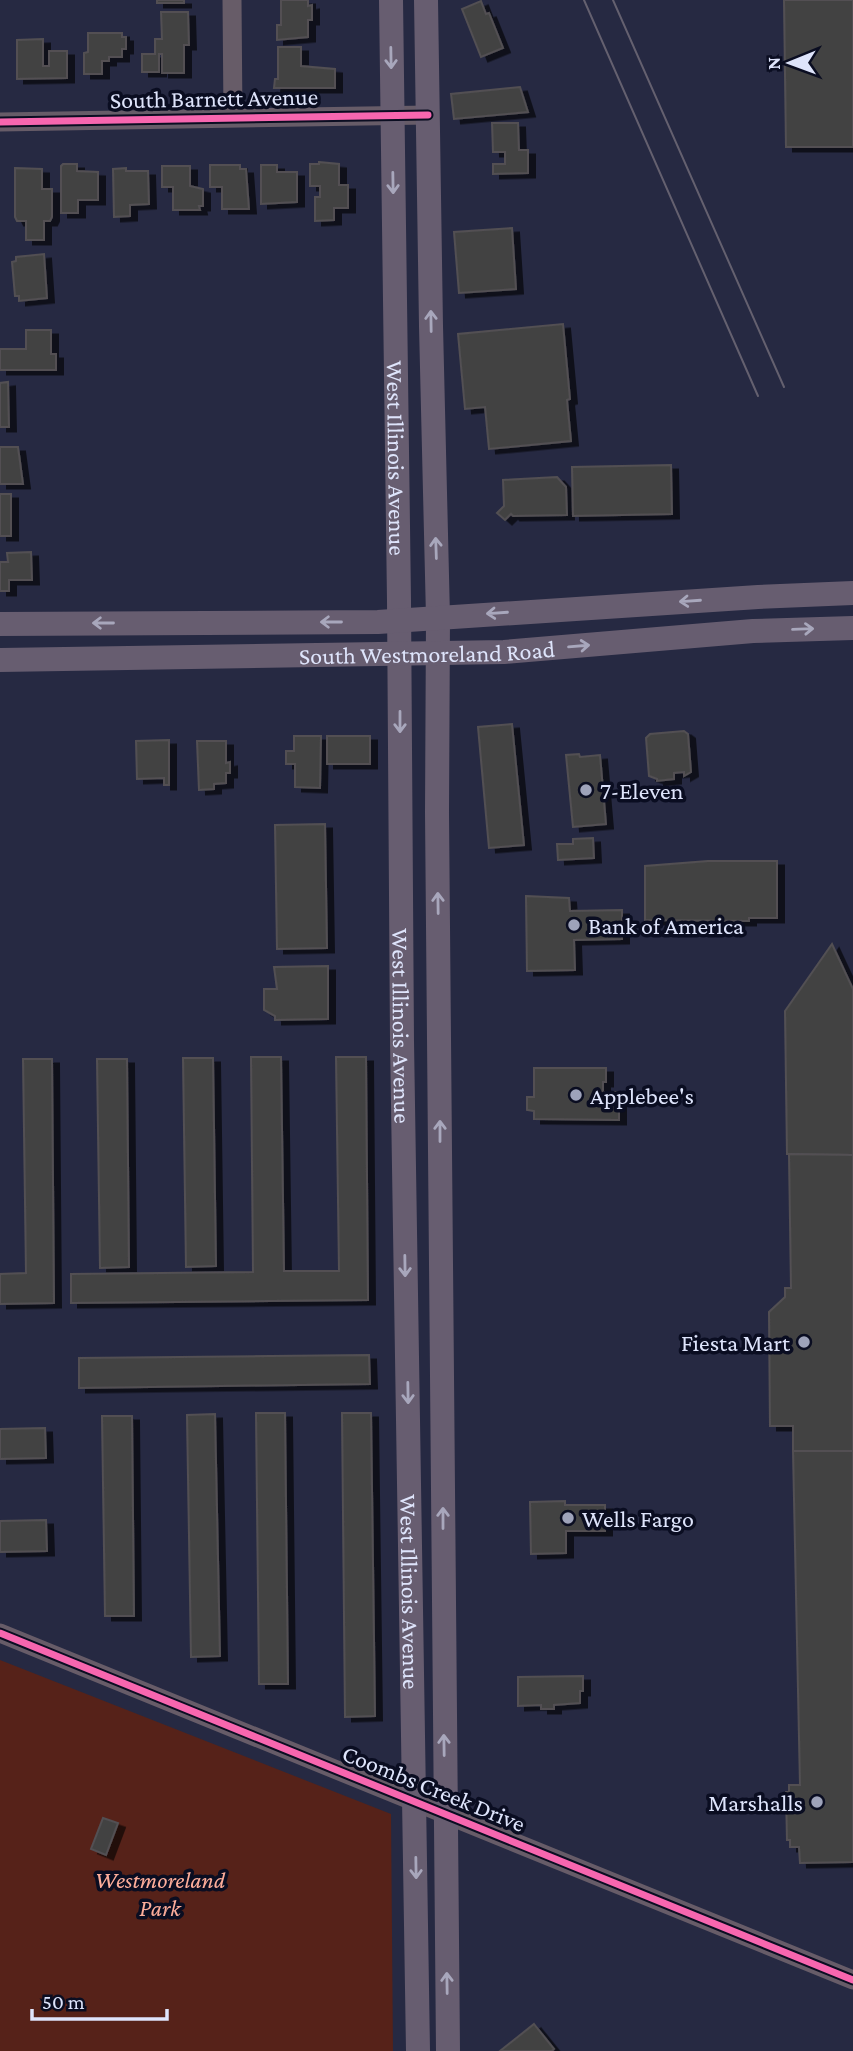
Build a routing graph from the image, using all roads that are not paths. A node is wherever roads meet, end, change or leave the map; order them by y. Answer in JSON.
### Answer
{"nodes":[{"id":1,"x":232,"y":0,"type":"edge"},
{"id":2,"x":391,"y":0,"type":"edge"},
{"id":3,"x":426,"y":0,"type":"edge"},
{"id":4,"x":392,"y":115,"type":"junction"},
{"id":5,"x":428,"y":115,"type":"junction"},
{"id":6,"x":233,"y":117,"type":"junction"},
{"id":7,"x":0,"y":122,"type":"edge"},
{"id":8,"x":853,"y":593,"type":"edge"},
{"id":9,"x":758,"y":597,"type":"junction"},
{"id":10,"x":438,"y":617,"type":"junction"},
{"id":11,"x":399,"y":621,"type":"junction"},
{"id":12,"x":0,"y":624,"type":"edge"},
{"id":13,"x":853,"y":628,"type":"edge"},
{"id":14,"x":753,"y":631,"type":"junction"},
{"id":15,"x":438,"y":653,"type":"junction"},
{"id":16,"x":399,"y":654,"type":"junction"},
{"id":17,"x":0,"y":660,"type":"edge"},
{"id":18,"x":440,"y":1199,"type":"junction"},
{"id":19,"x":404,"y":1200,"type":"junction"},
{"id":20,"x":409,"y":1454,"type":"junction"},
{"id":21,"x":442,"y":1454,"type":"junction"},
{"id":22,"x":0,"y":1633,"type":"edge"},
{"id":23,"x":415,"y":1800,"type":"junction"},
{"id":24,"x":445,"y":1813,"type":"junction"},
{"id":25,"x":853,"y":1980,"type":"edge"},
{"id":26,"x":418,"y":2051,"type":"edge"},
{"id":27,"x":448,"y":2051,"type":"edge"}],
"edges":[{"from":1,"to":6,"type":"street"},
{"from":2,"to":4,"type":"main road","name":"West Illinois Avenue","one_way":true},
{"from":3,"to":5,"type":"main road","name":"West Illinois Avenue"},
{"from":4,"to":5,"type":"street","name":"South Barnett Avenue"},
{"from":4,"to":6,"type":"street","name":"South Barnett Avenue"},
{"from":4,"to":11,"type":"main road","name":"West Illinois Avenue","one_way":true},
{"from":10,"to":5,"type":"main road","name":"West Illinois Avenue","one_way":true},
{"from":6,"to":7,"type":"street","name":"South Barnett Avenue"},
{"from":8,"to":9,"type":"main road","name":"South Westmoreland Road"},
{"from":9,"to":10,"type":"main road","name":"South Westmoreland Road","one_way":true},
{"from":9,"to":14,"type":"main road"},
{"from":10,"to":11,"type":"main road","name":"South Westmoreland Road"},
{"from":10,"to":15,"type":"main road","name":"West Illinois Avenue"},
{"from":11,"to":12,"type":"main road","name":"South Westmoreland Road","one_way":true},
{"from":11,"to":16,"type":"main road","name":"West Illinois Avenue"},
{"from":14,"to":13,"type":"main road","name":"South Westmoreland Road","one_way":true},
{"from":15,"to":14,"type":"main road","name":"South Westmoreland Road","one_way":true},
{"from":15,"to":16,"type":"main road","name":"South Westmoreland Road"},
{"from":18,"to":15,"type":"main road","name":"West Illinois Avenue","one_way":true},
{"from":16,"to":17,"type":"main road","name":"South Westmoreland Road"},
{"from":16,"to":19,"type":"main road","name":"West Illinois Avenue","one_way":true},
{"from":18,"to":19,"type":"main road"},
{"from":18,"to":21,"type":"main road","name":"West Illinois Avenue"},
{"from":19,"to":20,"type":"main road","name":"West Illinois Avenue","one_way":true},
{"from":20,"to":21,"type":"main road"},
{"from":20,"to":23,"type":"main road","name":"West Illinois Avenue"},
{"from":24,"to":21,"type":"main road","name":"West Illinois Avenue","one_way":true},
{"from":22,"to":23,"type":"street","name":"Coombs Creek Drive"},
{"from":23,"to":24,"type":"street","name":"Coombs Creek Drive"},
{"from":23,"to":26,"type":"main road","name":"West Illinois Avenue","one_way":true},
{"from":24,"to":25,"type":"street","name":"Coombs Creek Drive"},
{"from":27,"to":24,"type":"main road","name":"West Illinois Avenue","one_way":true}]}
